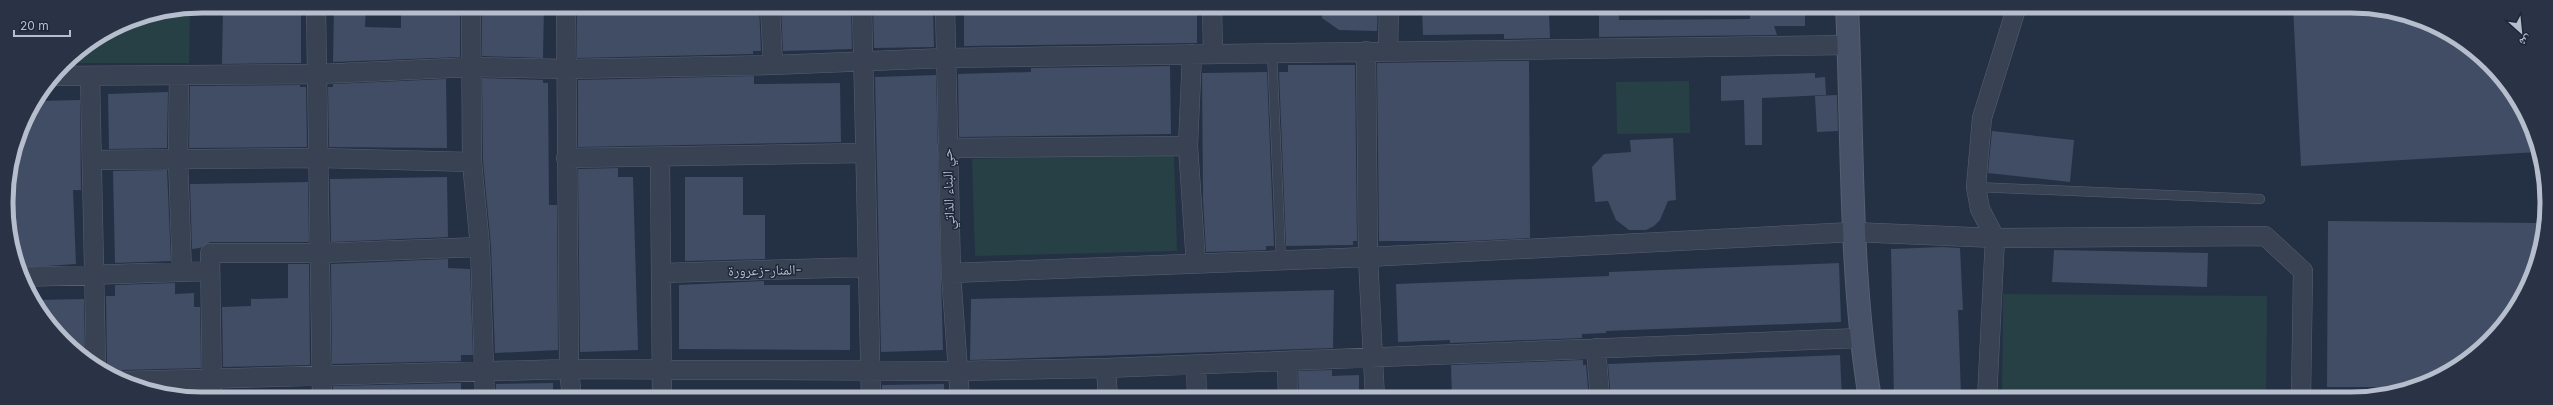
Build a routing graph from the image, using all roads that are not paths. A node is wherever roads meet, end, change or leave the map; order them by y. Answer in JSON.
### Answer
{"nodes":[{"id":1,"x":316,"y":13,"type":"edge"},
{"id":2,"x":471,"y":13,"type":"edge"},
{"id":3,"x":566,"y":13,"type":"edge"},
{"id":4,"x":770,"y":13,"type":"edge"},
{"id":5,"x":862,"y":13,"type":"edge"},
{"id":6,"x":945,"y":13,"type":"edge"},
{"id":7,"x":1212,"y":13,"type":"edge"},
{"id":8,"x":1389,"y":13,"type":"edge"},
{"id":9,"x":1847,"y":13,"type":"edge"},
{"id":10,"x":2015,"y":13,"type":"edge"},
{"id":11,"x":1849,"y":45,"type":"junction"},
{"id":12,"x":1366,"y":51,"type":"junction"},
{"id":13,"x":1388,"y":51,"type":"junction"},
{"id":14,"x":1272,"y":52,"type":"junction"},
{"id":15,"x":1213,"y":53,"type":"junction"},
{"id":16,"x":1192,"y":54,"type":"junction"},
{"id":17,"x":946,"y":58,"type":"junction"},
{"id":18,"x":863,"y":59,"type":"junction"},
{"id":19,"x":772,"y":65,"type":"junction"},
{"id":20,"x":473,"y":67,"type":"junction"},
{"id":21,"x":566,"y":69,"type":"junction"},
{"id":22,"x":319,"y":74,"type":"junction"},
{"id":23,"x":179,"y":75,"type":"junction"},
{"id":24,"x":62,"y":76,"type":"edge"},
{"id":25,"x":90,"y":76,"type":"junction"},
{"id":26,"x":1188,"y":146,"type":"junction"},
{"id":27,"x":947,"y":148,"type":"junction"},
{"id":28,"x":865,"y":153,"type":"junction"},
{"id":29,"x":320,"y":158,"type":"junction"},
{"id":30,"x":566,"y":158,"type":"junction"},
{"id":31,"x":660,"y":158,"type":"junction"},
{"id":32,"x":178,"y":159,"type":"junction"},
{"id":33,"x":92,"y":160,"type":"junction"},
{"id":34,"x":472,"y":162,"type":"junction"},
{"id":35,"x":1976,"y":187,"type":"junction"},
{"id":36,"x":2260,"y":199,"type":"dead end"},
{"id":37,"x":1853,"y":232,"type":"junction"},
{"id":38,"x":1995,"y":238,"type":"junction"},
{"id":39,"x":480,"y":247,"type":"junction"},
{"id":40,"x":321,"y":253,"type":"junction"},
{"id":41,"x":1368,"y":257,"type":"junction"},
{"id":42,"x":1281,"y":261,"type":"junction"},
{"id":43,"x":1196,"y":264,"type":"junction"},
{"id":44,"x":868,"y":267,"type":"junction"},
{"id":45,"x":210,"y":271,"type":"junction"},
{"id":46,"x":182,"y":272,"type":"junction"},
{"id":47,"x":662,"y":273,"type":"junction"},
{"id":48,"x":951,"y":273,"type":"junction"},
{"id":49,"x":94,"y":275,"type":"junction"},
{"id":50,"x":28,"y":277,"type":"edge"},
{"id":51,"x":1860,"y":338,"type":"junction"},
{"id":52,"x":1596,"y":348,"type":"junction"},
{"id":53,"x":1372,"y":357,"type":"junction"},
{"id":54,"x":96,"y":359,"type":"edge"},
{"id":55,"x":1287,"y":361,"type":"junction"},
{"id":56,"x":1196,"y":365,"type":"junction"},
{"id":57,"x":1106,"y":368,"type":"junction"},
{"id":58,"x":569,"y":369,"type":"junction"},
{"id":59,"x":663,"y":370,"type":"junction"},
{"id":60,"x":870,"y":370,"type":"junction"},
{"id":61,"x":484,"y":371,"type":"junction"},
{"id":62,"x":959,"y":371,"type":"junction"},
{"id":63,"x":322,"y":376,"type":"junction"},
{"id":64,"x":211,"y":379,"type":"junction"},
{"id":65,"x":138,"y":381,"type":"edge"},
{"id":66,"x":212,"y":392,"type":"edge"},
{"id":67,"x":322,"y":392,"type":"edge"},
{"id":68,"x":485,"y":392,"type":"edge"},
{"id":69,"x":571,"y":392,"type":"edge"},
{"id":70,"x":662,"y":392,"type":"edge"},
{"id":71,"x":871,"y":392,"type":"edge"},
{"id":72,"x":960,"y":392,"type":"edge"},
{"id":73,"x":1108,"y":392,"type":"edge"},
{"id":74,"x":1197,"y":392,"type":"edge"},
{"id":75,"x":1288,"y":392,"type":"edge"},
{"id":76,"x":1374,"y":392,"type":"edge"},
{"id":77,"x":1599,"y":392,"type":"edge"},
{"id":78,"x":1869,"y":392,"type":"edge"},
{"id":79,"x":1987,"y":392,"type":"edge"},
{"id":80,"x":2301,"y":392,"type":"edge"}],
"edges":[{"from":1,"to":22,"type":"street"},
{"from":2,"to":20,"type":"street"},
{"from":3,"to":21,"type":"street"},
{"from":4,"to":19,"type":"street"},
{"from":5,"to":18,"type":"street"},
{"from":6,"to":17,"type":"street","name":"حي البناء الذاتي"},
{"from":7,"to":15,"type":"street"},
{"from":8,"to":13,"type":"street"},
{"from":9,"to":11,"type":"street"},
{"from":10,"to":35,"type":"street"},
{"from":11,"to":13,"type":"street"},
{"from":11,"to":37,"type":"street"},
{"from":12,"to":13,"type":"street"},
{"from":12,"to":14,"type":"street"},
{"from":12,"to":41,"type":"street"},
{"from":14,"to":15,"type":"street"},
{"from":14,"to":42,"type":"lane"},
{"from":15,"to":16,"type":"street"},
{"from":16,"to":17,"type":"street"},
{"from":16,"to":26,"type":"street"},
{"from":17,"to":18,"type":"street"},
{"from":17,"to":27,"type":"street","name":"حي البناء الذاتي"},
{"from":18,"to":19,"type":"street"},
{"from":18,"to":28,"type":"street"},
{"from":19,"to":21,"type":"street"},
{"from":20,"to":21,"type":"street"},
{"from":20,"to":22,"type":"street"},
{"from":20,"to":34,"type":"street"},
{"from":21,"to":30,"type":"street"},
{"from":22,"to":23,"type":"street"},
{"from":22,"to":29,"type":"street"},
{"from":23,"to":25,"type":"street"},
{"from":23,"to":32,"type":"street"},
{"from":24,"to":25,"type":"street"},
{"from":25,"to":33,"type":"street"},
{"from":26,"to":27,"type":"street"},
{"from":26,"to":43,"type":"street"},
{"from":27,"to":48,"type":"street","name":"حي البناء الذاتي"},
{"from":28,"to":31,"type":"street"},
{"from":28,"to":44,"type":"street"},
{"from":29,"to":32,"type":"street"},
{"from":29,"to":34,"type":"street"},
{"from":29,"to":40,"type":"street"},
{"from":30,"to":31,"type":"street"},
{"from":30,"to":58,"type":"street"},
{"from":31,"to":47,"type":"street"},
{"from":32,"to":33,"type":"street"},
{"from":32,"to":46,"type":"street"},
{"from":33,"to":49,"type":"street"},
{"from":34,"to":39,"type":"street"},
{"from":35,"to":36,"type":"lane"},
{"from":35,"to":38,"type":"street"},
{"from":37,"to":38,"type":"street"},
{"from":37,"to":41,"type":"street"},
{"from":37,"to":51,"type":"street"},
{"from":38,"to":79,"type":"street"},
{"from":38,"to":80,"type":"street"},
{"from":39,"to":40,"type":"street"},
{"from":39,"to":61,"type":"street"},
{"from":40,"to":45,"type":"street"},
{"from":40,"to":63,"type":"street"},
{"from":41,"to":42,"type":"street"},
{"from":41,"to":53,"type":"street"},
{"from":42,"to":43,"type":"street"},
{"from":43,"to":48,"type":"street"},
{"from":44,"to":47,"type":"street","name":"المنار-زعرورة-"},
{"from":44,"to":60,"type":"street"},
{"from":45,"to":46,"type":"street"},
{"from":45,"to":64,"type":"street"},
{"from":46,"to":49,"type":"street"},
{"from":47,"to":59,"type":"street"},
{"from":48,"to":62,"type":"street","name":"حي البناء الذاتي"},
{"from":49,"to":50,"type":"street"},
{"from":49,"to":54,"type":"street"},
{"from":51,"to":52,"type":"street"},
{"from":51,"to":78,"type":"street"},
{"from":52,"to":53,"type":"street"},
{"from":52,"to":77,"type":"street"},
{"from":53,"to":55,"type":"street"},
{"from":53,"to":76,"type":"street"},
{"from":55,"to":56,"type":"street"},
{"from":55,"to":75,"type":"street"},
{"from":56,"to":57,"type":"street"},
{"from":56,"to":74,"type":"street"},
{"from":57,"to":62,"type":"street"},
{"from":57,"to":73,"type":"street"},
{"from":58,"to":59,"type":"street"},
{"from":58,"to":61,"type":"street"},
{"from":58,"to":69,"type":"street"},
{"from":59,"to":60,"type":"street"},
{"from":59,"to":70,"type":"street"},
{"from":60,"to":62,"type":"street"},
{"from":60,"to":71,"type":"street"},
{"from":61,"to":63,"type":"street"},
{"from":61,"to":68,"type":"street"},
{"from":62,"to":72,"type":"street","name":"حي البناء الذاتي"},
{"from":63,"to":64,"type":"street"},
{"from":63,"to":67,"type":"street"},
{"from":64,"to":65,"type":"street"},
{"from":64,"to":66,"type":"street"}]}
